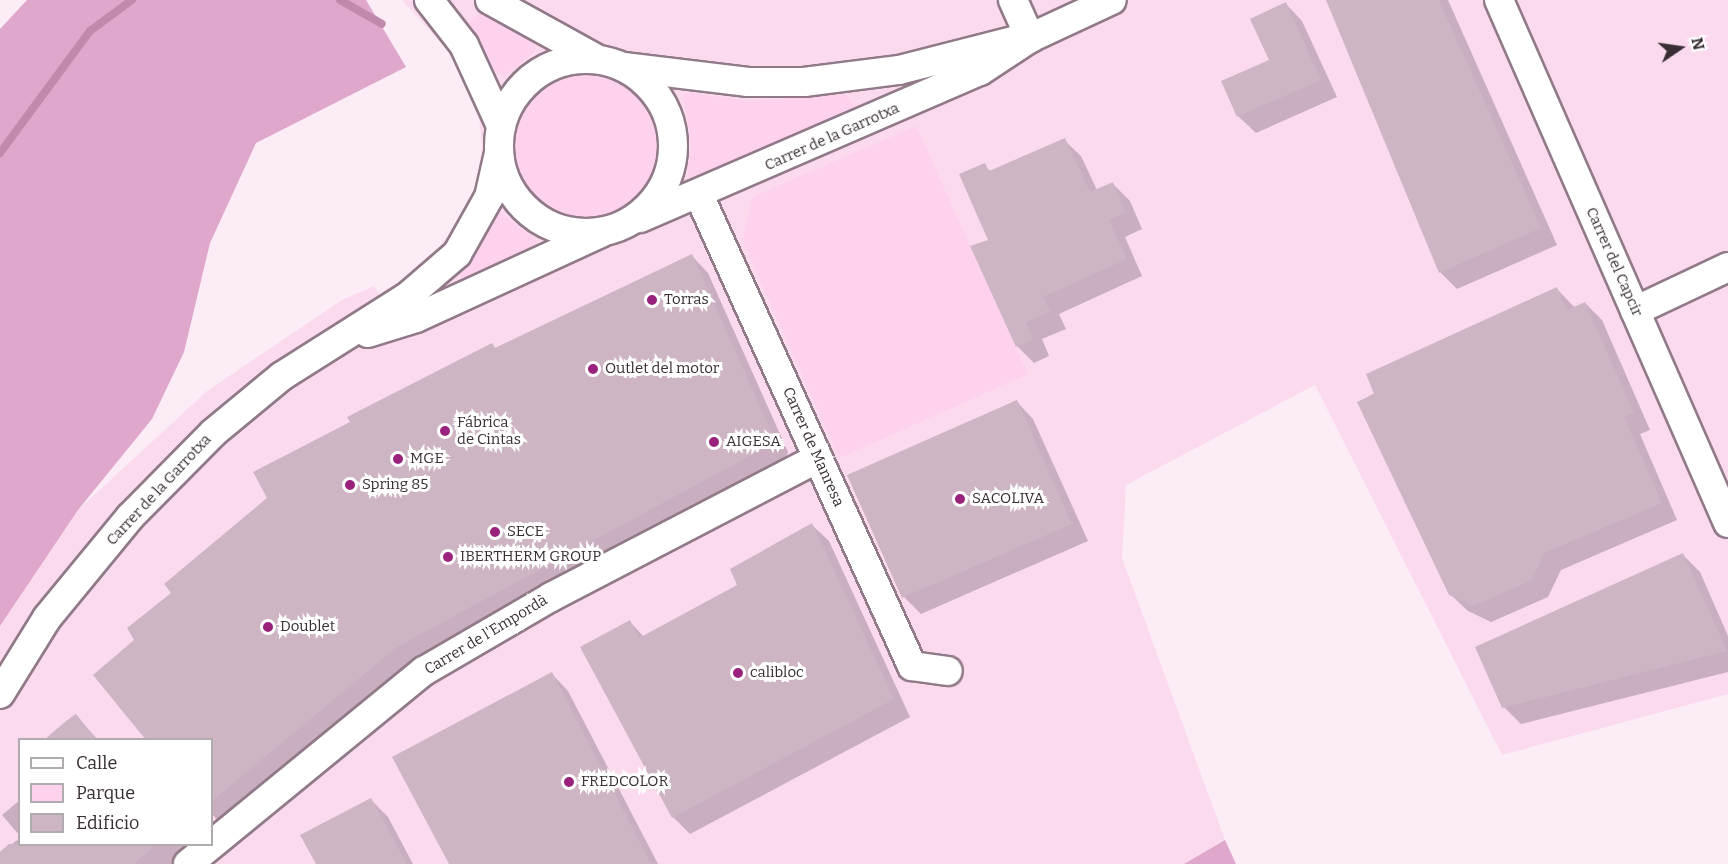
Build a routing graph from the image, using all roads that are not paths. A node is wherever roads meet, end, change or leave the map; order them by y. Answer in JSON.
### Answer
{"nodes":[{"id":1,"x":429,"y":0,"type":"edge"},
{"id":2,"x":490,"y":0,"type":"edge"},
{"id":3,"x":1013,"y":0,"type":"edge"},
{"id":4,"x":1112,"y":0,"type":"edge"},
{"id":5,"x":1499,"y":0,"type":"edge"},
{"id":6,"x":1030,"y":38,"type":"junction"},
{"id":7,"x":609,"y":63,"type":"junction"},
{"id":8,"x":500,"y":140,"type":"junction"},
{"id":9,"x":699,"y":195,"type":"junction"},
{"id":10,"x":615,"y":227,"type":"junction"},
{"id":11,"x":1728,"y":267,"type":"edge"},
{"id":12,"x":1635,"y":311,"type":"junction"},
{"id":13,"x":328,"y":344,"type":"junction"},
{"id":14,"x":818,"y":458,"type":"junction"},
{"id":15,"x":1728,"y":523,"type":"edge"},
{"id":16,"x":948,"y":671,"type":"dead end"},
{"id":17,"x":0,"y":694,"type":"edge"},
{"id":18,"x":213,"y":844,"type":"edge"},
{"id":19,"x":210,"y":846,"type":"edge"},
{"id":20,"x":188,"y":864,"type":"edge"}],
"edges":[{"from":1,"to":8,"type":"street"},
{"from":2,"to":7,"type":"street"},
{"from":3,"to":6,"type":"street"},
{"from":4,"to":6,"type":"street","name":"Carrer de la Garrotxa"},
{"from":5,"to":12,"type":"street","name":"Carrer del Capcir"},
{"from":6,"to":7,"type":"street","name":"Carrer de la Garrotxa"},
{"from":6,"to":9,"type":"street","name":"Carrer de la Garrotxa"},
{"from":7,"to":8,"type":"street"},
{"from":7,"to":10,"type":"street"},
{"from":8,"to":10,"type":"street"},
{"from":8,"to":13,"type":"street","name":"Carrer de la Garrotxa"},
{"from":9,"to":10,"type":"street","name":"Carrer de la Garrotxa"},
{"from":9,"to":14,"type":"street","name":"Carrer de Manresa"},
{"from":10,"to":13,"type":"street","name":"Carrer de la Garrotxa"},
{"from":11,"to":12,"type":"street"},
{"from":12,"to":15,"type":"street","name":"Carrer del Capcir"},
{"from":13,"to":17,"type":"street","name":"Carrer de la Garrotxa"},
{"from":14,"to":16,"type":"street","name":"Carrer de Manresa"},
{"from":14,"to":18,"type":"street","name":"Carrer de l'Empordà"},
{"from":19,"to":20,"type":"street","name":"Carrer de l'Empordà"}]}
